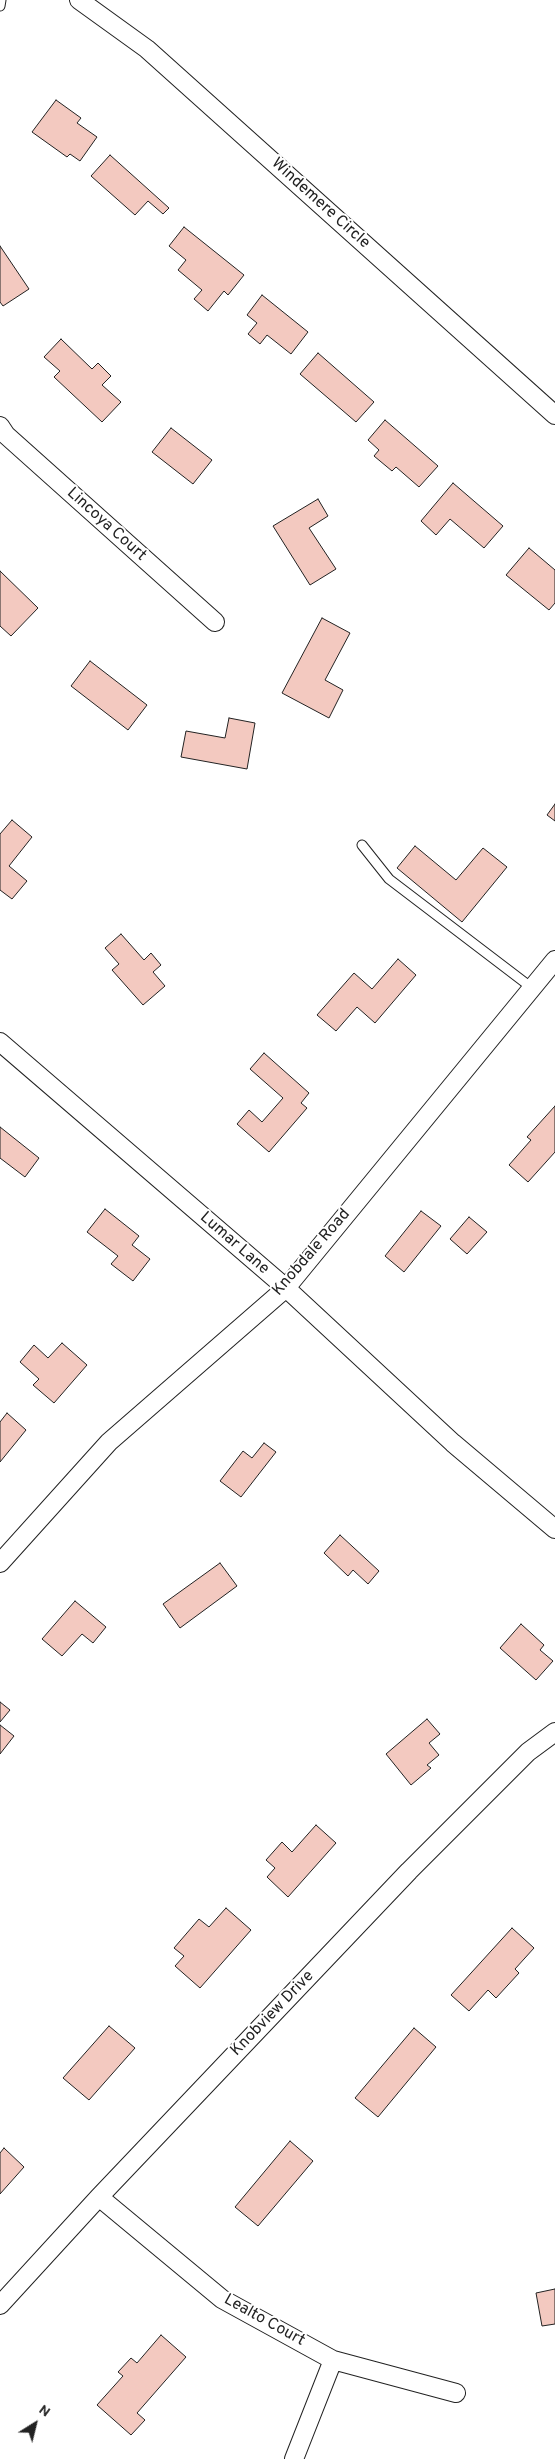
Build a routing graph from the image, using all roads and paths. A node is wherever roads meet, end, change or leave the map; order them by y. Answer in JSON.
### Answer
{"nodes":[{"id":1,"x":1,"y":0,"type":"edge"},
{"id":2,"x":80,"y":0,"type":"edge"},
{"id":3,"x":0,"y":6,"type":"edge"},
{"id":4,"x":555,"y":415,"type":"edge"},
{"id":5,"x":0,"y":426,"type":"edge"},
{"id":6,"x":215,"y":622,"type":"dead end"},
{"id":7,"x":362,"y":844,"type":"dead end"},
{"id":8,"x":555,"y":960,"type":"edge"},
{"id":9,"x":532,"y":988,"type":"junction"},
{"id":10,"x":0,"y":1042,"type":"edge"},
{"id":11,"x":286,"y":1288,"type":"junction"},
{"id":12,"x":555,"y":1530,"type":"edge"},
{"id":13,"x":0,"y":1563,"type":"edge"},
{"id":14,"x":555,"y":1732,"type":"edge"},
{"id":15,"x":99,"y":2197,"type":"junction"},
{"id":16,"x":0,"y":2305,"type":"edge"},
{"id":17,"x":333,"y":2360,"type":"junction"},
{"id":18,"x":456,"y":2393,"type":"dead end"},
{"id":19,"x":294,"y":2459,"type":"edge"}],
"edges":[{"from":1,"to":3,"type":"lane"},
{"from":2,"to":4,"type":"street","name":"Windemere Circle"},
{"from":5,"to":6,"type":"street","name":"Lincoya Court"},
{"from":7,"to":9,"type":"lane"},
{"from":8,"to":9,"type":"street","name":"Knobdale Road"},
{"from":9,"to":11,"type":"street","name":"Knobdale Road"},
{"from":10,"to":11,"type":"street","name":"Lumar Lane"},
{"from":11,"to":12,"type":"street","name":"Lumar Lane"},
{"from":11,"to":13,"type":"street","name":"Knobdale Road"},
{"from":14,"to":15,"type":"street","name":"Knobview Drive"},
{"from":15,"to":16,"type":"street","name":"Knobview Drive"},
{"from":15,"to":17,"type":"street","name":"Lealto Court"},
{"from":17,"to":18,"type":"street","name":"Lealto Court"},
{"from":17,"to":19,"type":"street"}]}
